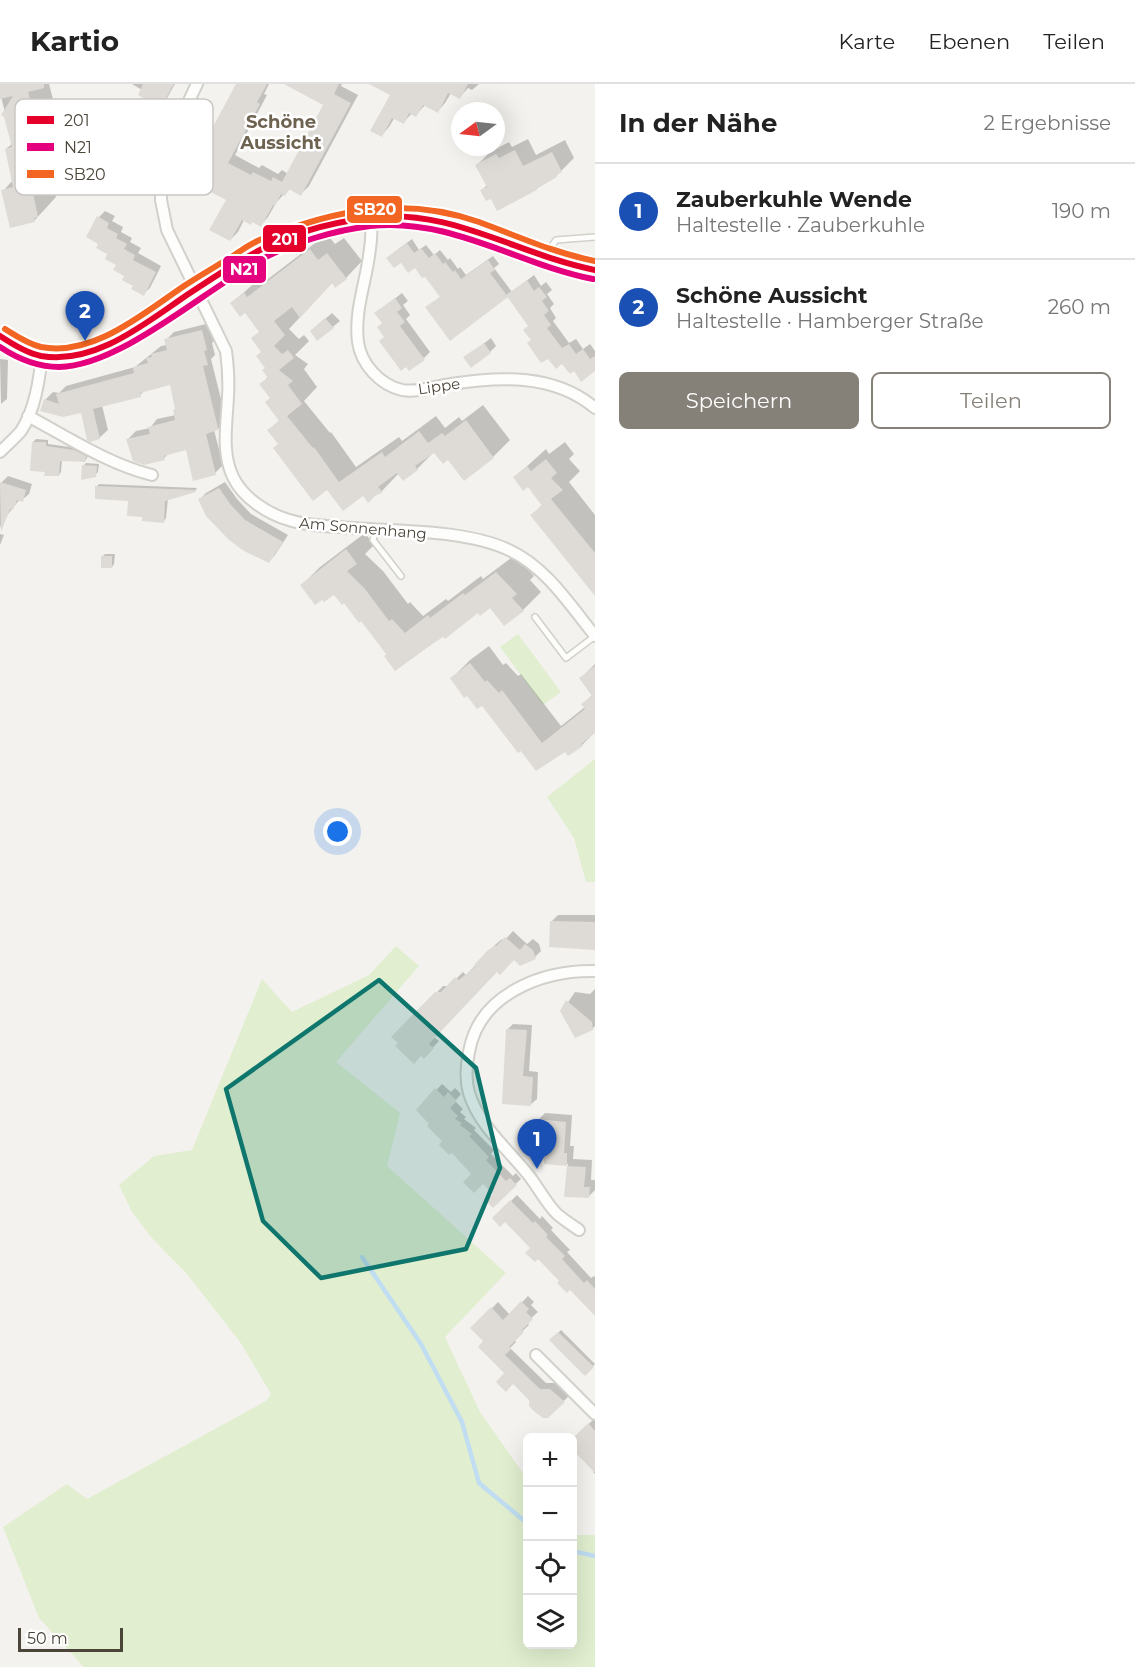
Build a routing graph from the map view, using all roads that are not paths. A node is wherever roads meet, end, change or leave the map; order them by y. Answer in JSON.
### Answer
{"nodes":[{"id":1,"x":197,"y":84,"type":"edge"},
{"id":2,"x":190,"y":99,"type":"edge"},
{"id":3,"x":161,"y":195,"type":"edge"},
{"id":4,"x":372,"y":216,"type":"junction"},
{"id":5,"x":595,"y":237,"type":"edge"},
{"id":6,"x":544,"y":258,"type":"junction"},
{"id":7,"x":595,"y":270,"type":"edge"},
{"id":8,"x":197,"y":289,"type":"junction"},
{"id":9,"x":0,"y":336,"type":"edge"},
{"id":10,"x":42,"y":356,"type":"junction"},
{"id":11,"x":595,"y":408,"type":"edge"},
{"id":12,"x":28,"y":416,"type":"junction"},
{"id":13,"x":0,"y":452,"type":"edge"},
{"id":14,"x":152,"y":475,"type":"dead end"},
{"id":15,"x":376,"y":530,"type":"junction"},
{"id":16,"x":401,"y":576,"type":"dead end"},
{"id":17,"x":535,"y":617,"type":"dead end"},
{"id":18,"x":595,"y":636,"type":"edge"},
{"id":19,"x":595,"y":971,"type":"edge"},
{"id":20,"x":579,"y":1230,"type":"dead end"},
{"id":21,"x":536,"y":1355,"type":"dead end"},
{"id":22,"x":595,"y":1414,"type":"edge"}],
"edges":[{"from":1,"to":2,"type":"street","name":"Am Sonnenhang"},
{"from":3,"to":8,"type":"street","name":"Am Sonnenhang"},
{"from":4,"to":6,"type":"street"},
{"from":4,"to":8,"type":"street"},
{"from":4,"to":11,"type":"street","name":"Lippe"},
{"from":5,"to":6,"type":"lane"},
{"from":6,"to":7,"type":"street"},
{"from":8,"to":10,"type":"street"},
{"from":8,"to":15,"type":"street","name":"Am Sonnenhang"},
{"from":9,"to":10,"type":"street"},
{"from":10,"to":12,"type":"street"},
{"from":12,"to":13,"type":"street"},
{"from":12,"to":14,"type":"street"},
{"from":15,"to":16,"type":"lane"},
{"from":15,"to":18,"type":"street","name":"Am Sonnenhang"},
{"from":17,"to":18,"type":"lane"},
{"from":19,"to":20,"type":"street"},
{"from":21,"to":22,"type":"street"}]}
